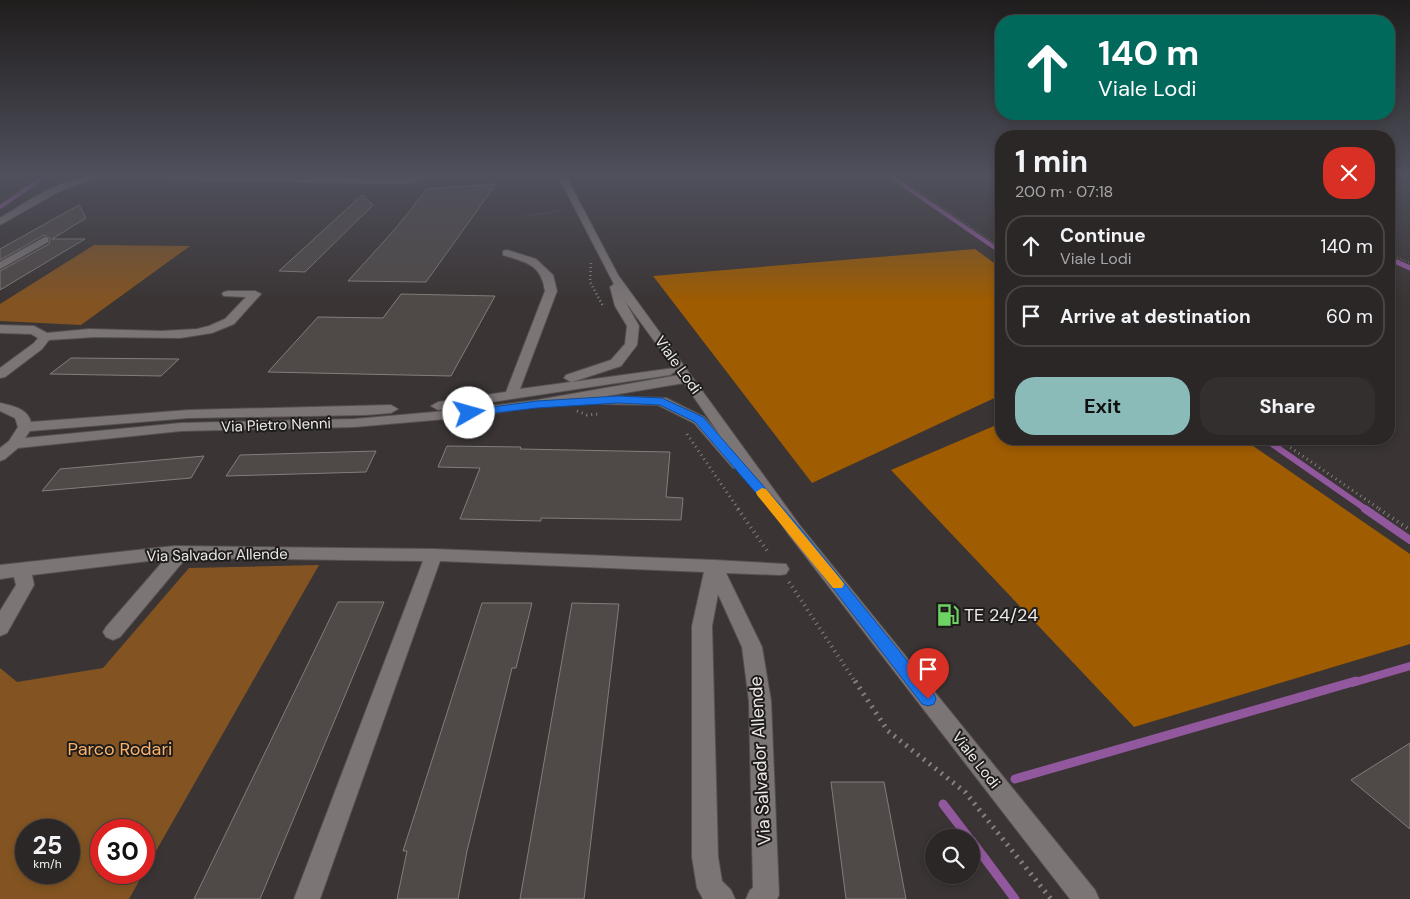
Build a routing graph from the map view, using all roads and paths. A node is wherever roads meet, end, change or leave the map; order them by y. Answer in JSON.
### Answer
{"nodes":[{"id":1,"x":583,"y":218,"type":"edge"},
{"id":2,"x":958,"y":218,"type":"edge"},
{"id":3,"x":44,"y":240,"type":"dead end"},
{"id":4,"x":995,"y":244,"type":"edge"},
{"id":5,"x":507,"y":253,"type":"dead end"},
{"id":6,"x":591,"y":255,"type":"dead end"},
{"id":7,"x":1395,"y":257,"type":"edge"},
{"id":8,"x":1410,"y":263,"type":"edge"},
{"id":9,"x":0,"y":266,"type":"edge"},
{"id":10,"x":613,"y":276,"type":"junction"},
{"id":11,"x":228,"y":294,"type":"dead end"},
{"id":12,"x":604,"y":308,"type":"dead end"},
{"id":13,"x":0,"y":329,"type":"edge"},
{"id":14,"x":45,"y":337,"type":"junction"},
{"id":15,"x":0,"y":374,"type":"edge"},
{"id":16,"x":684,"y":374,"type":"junction"},
{"id":17,"x":512,"y":394,"type":"junction"},
{"id":18,"x":537,"y":397,"type":"junction"},
{"id":19,"x":574,"y":402,"type":"junction"},
{"id":20,"x":0,"y":407,"type":"edge"},
{"id":21,"x":605,"y":414,"type":"dead end"},
{"id":22,"x":25,"y":426,"type":"junction"},
{"id":23,"x":682,"y":427,"type":"dead end"},
{"id":24,"x":14,"y":444,"type":"junction"},
{"id":25,"x":1287,"y":445,"type":"edge"},
{"id":26,"x":0,"y":456,"type":"edge"},
{"id":27,"x":1410,"y":530,"type":"edge"},
{"id":28,"x":795,"y":531,"type":"junction"},
{"id":29,"x":181,"y":552,"type":"junction"},
{"id":30,"x":434,"y":555,"type":"junction"},
{"id":31,"x":714,"y":566,"type":"junction"},
{"id":32,"x":22,"y":569,"type":"junction"},
{"id":33,"x":780,"y":569,"type":"junction"},
{"id":34,"x":0,"y":572,"type":"edge"},
{"id":35,"x":0,"y":628,"type":"edge"},
{"id":36,"x":113,"y":632,"type":"dead end"},
{"id":37,"x":307,"y":899,"type":"edge"},
{"id":38,"x":722,"y":899,"type":"edge"},
{"id":39,"x":759,"y":899,"type":"edge"},
{"id":40,"x":1050,"y":899,"type":"edge"},
{"id":41,"x":1086,"y":899,"type":"edge"}],
"edges":[{"from":1,"to":10,"type":"street","name":"Viale Lodi"},
{"from":2,"to":4,"type":"path"},
{"from":3,"to":9,"type":"street"},
{"from":5,"to":17,"type":"street"},
{"from":6,"to":12,"type":"path"},
{"from":7,"to":8,"type":"path"},
{"from":10,"to":16,"type":"street","name":"Viale Lodi"},
{"from":10,"to":18,"type":"street","name":"Via Pietro Nenni"},
{"from":11,"to":14,"type":"street"},
{"from":13,"to":14,"type":"street"},
{"from":14,"to":15,"type":"street"},
{"from":16,"to":18,"type":"street","name":"Via Pietro Nenni"},
{"from":16,"to":28,"type":"street","name":"Viale Lodi"},
{"from":17,"to":18,"type":"street","name":"Via Pietro Nenni"},
{"from":17,"to":22,"type":"street","name":"Via Pietro Nenni"},
{"from":18,"to":19,"type":"street","name":"Via Pietro Nenni"},
{"from":18,"to":24,"type":"street","name":"Via Pietro Nenni"},
{"from":19,"to":21,"type":"path"},
{"from":19,"to":28,"type":"street","name":"Via Pietro Nenni"},
{"from":20,"to":22,"type":"street"},
{"from":22,"to":24,"type":"street"},
{"from":23,"to":33,"type":"path"},
{"from":24,"to":26,"type":"street"},
{"from":25,"to":27,"type":"path"},
{"from":28,"to":41,"type":"street","name":"Viale Lodi"},
{"from":29,"to":30,"type":"street","name":"Via Salvador Allende"},
{"from":29,"to":32,"type":"street","name":"Via Salvador Allende"},
{"from":29,"to":36,"type":"street"},
{"from":30,"to":31,"type":"street","name":"Via Salvador Allende"},
{"from":30,"to":37,"type":"street"},
{"from":31,"to":33,"type":"street","name":"Via Salvador Allende"},
{"from":31,"to":38,"type":"street"},
{"from":31,"to":39,"type":"street","name":"Via Salvador Allende"},
{"from":32,"to":34,"type":"street","name":"Via Salvador Allende"},
{"from":32,"to":35,"type":"street"},
{"from":33,"to":40,"type":"path"}]}
